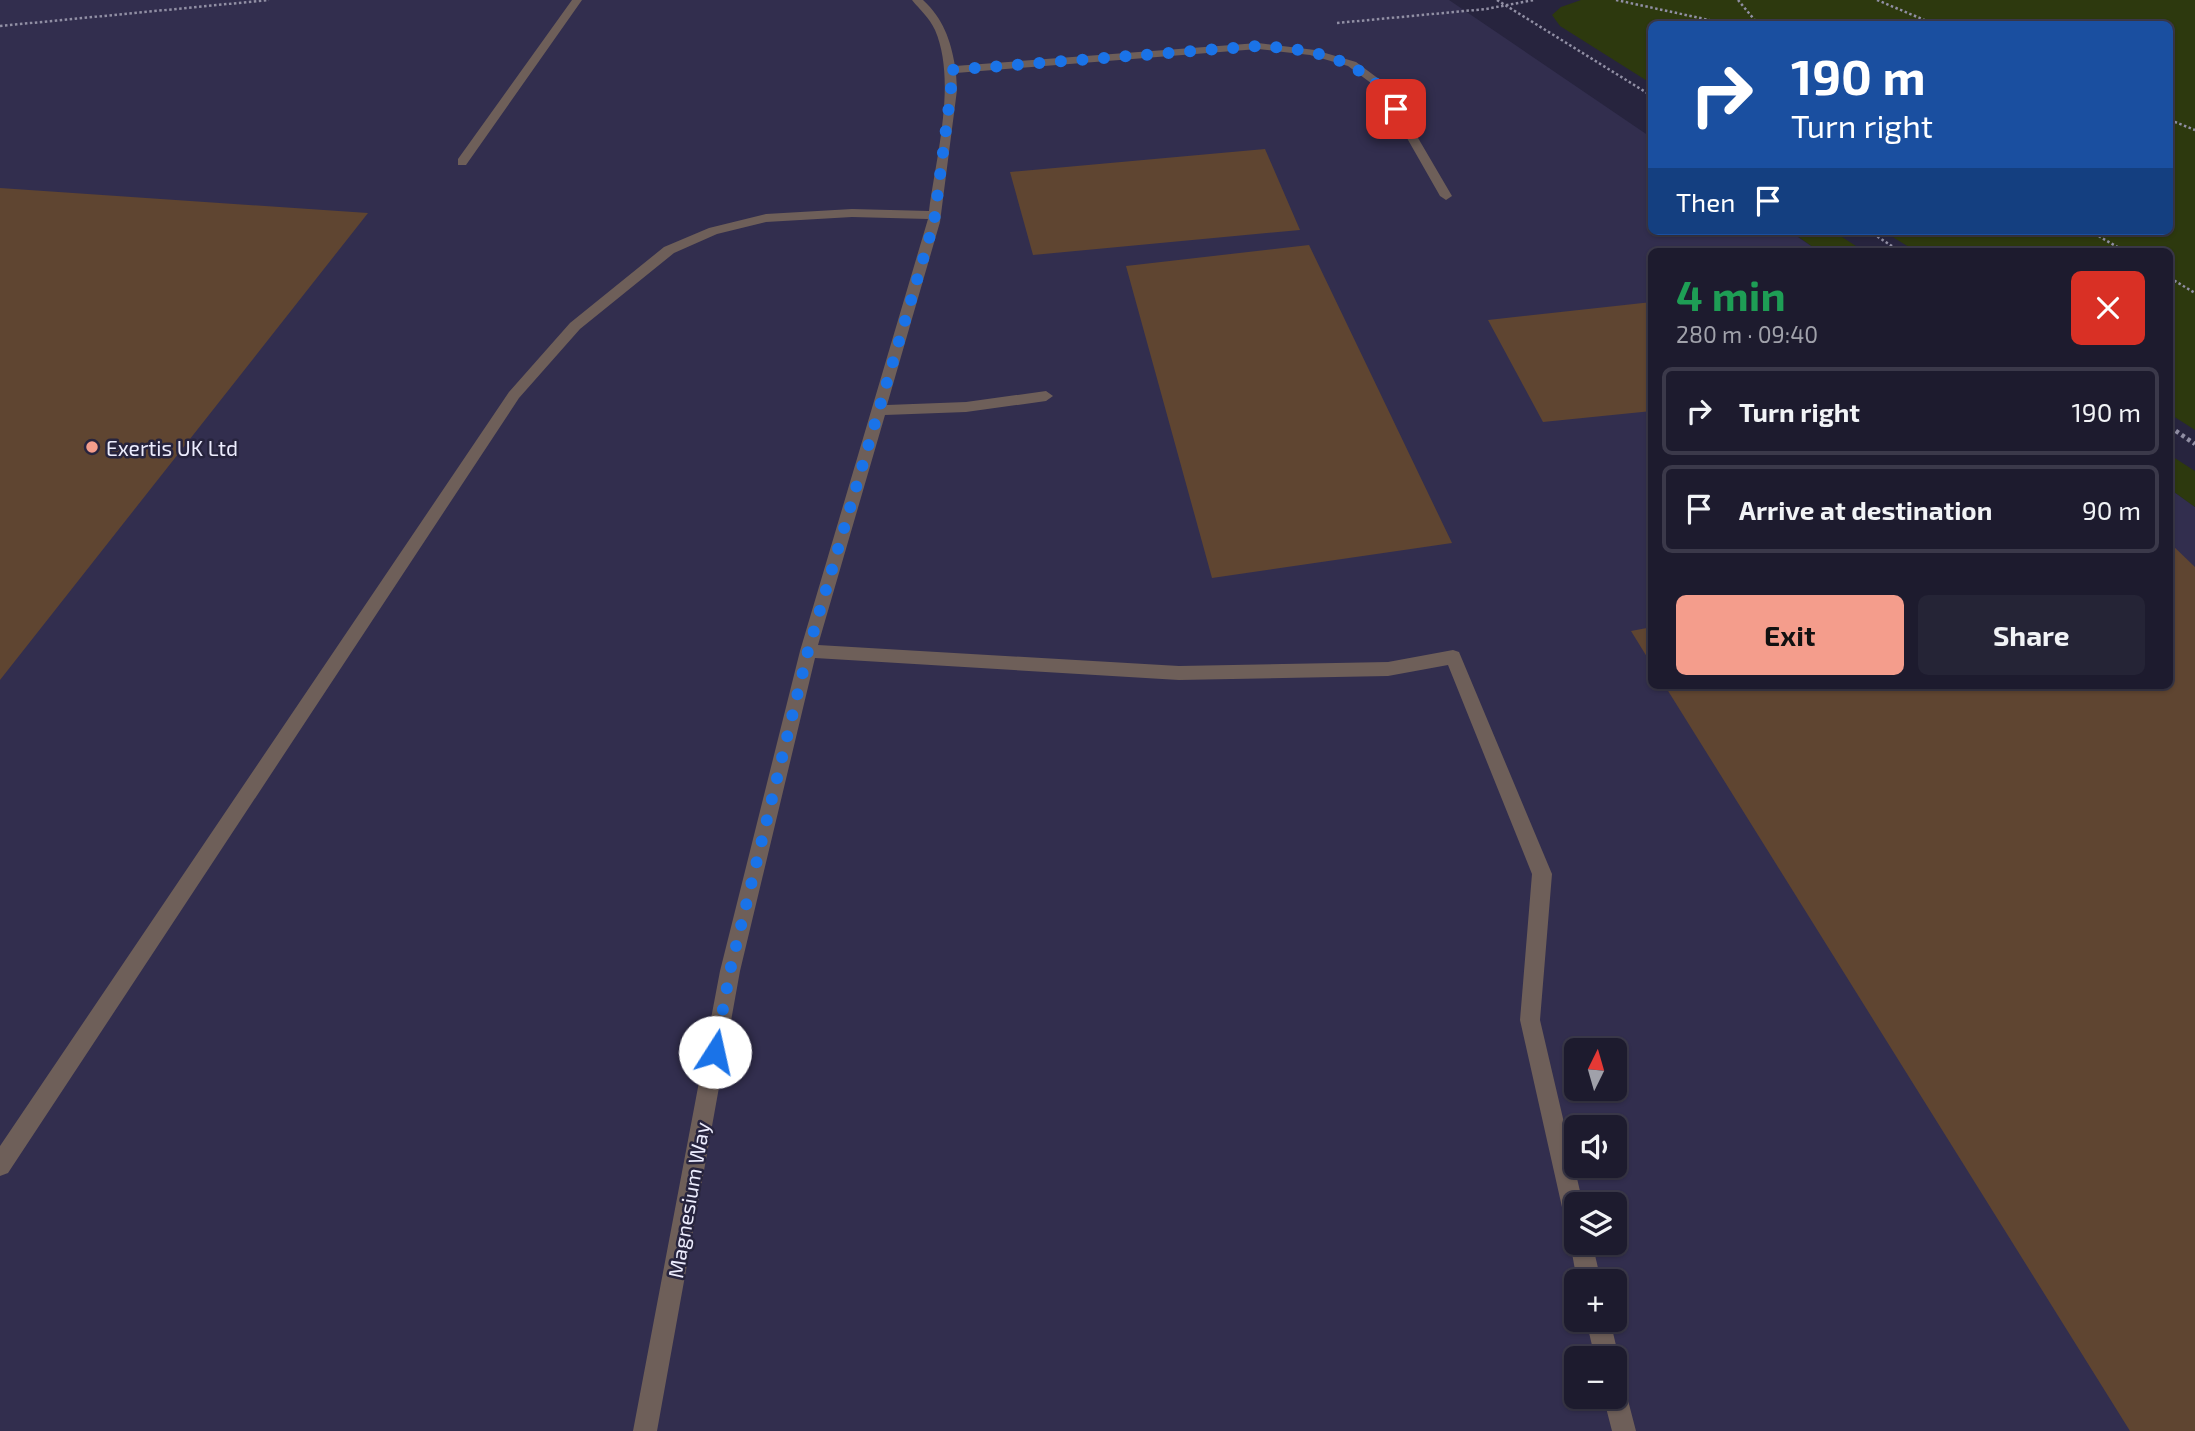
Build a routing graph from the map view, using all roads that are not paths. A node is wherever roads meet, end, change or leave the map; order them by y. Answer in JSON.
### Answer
{"nodes":[{"id":1,"x":577,"y":0,"type":"edge"},
{"id":2,"x":917,"y":0,"type":"edge"},
{"id":3,"x":950,"y":70,"type":"junction"},
{"id":4,"x":462,"y":162,"type":"dead end"},
{"id":5,"x":1446,"y":196,"type":"dead end"},
{"id":6,"x":935,"y":215,"type":"junction"},
{"id":7,"x":1046,"y":397,"type":"dead end"},
{"id":8,"x":878,"y":410,"type":"junction"},
{"id":9,"x":808,"y":651,"type":"junction"},
{"id":10,"x":0,"y":1165,"type":"edge"},
{"id":11,"x":1569,"y":1192,"type":"edge"},
{"id":12,"x":1619,"y":1409,"type":"edge"},
{"id":13,"x":645,"y":1431,"type":"edge"},
{"id":14,"x":1624,"y":1431,"type":"edge"}],
"edges":[{"from":1,"to":4,"type":"street"},
{"from":2,"to":3,"type":"street","name":"Magnesium Way"},
{"from":3,"to":5,"type":"street"},
{"from":3,"to":6,"type":"street","name":"Magnesium Way"},
{"from":6,"to":8,"type":"street","name":"Magnesium Way"},
{"from":6,"to":10,"type":"street"},
{"from":7,"to":8,"type":"street"},
{"from":8,"to":9,"type":"street","name":"Magnesium Way"},
{"from":9,"to":11,"type":"street"},
{"from":9,"to":13,"type":"street","name":"Magnesium Way"},
{"from":12,"to":14,"type":"street"}]}
